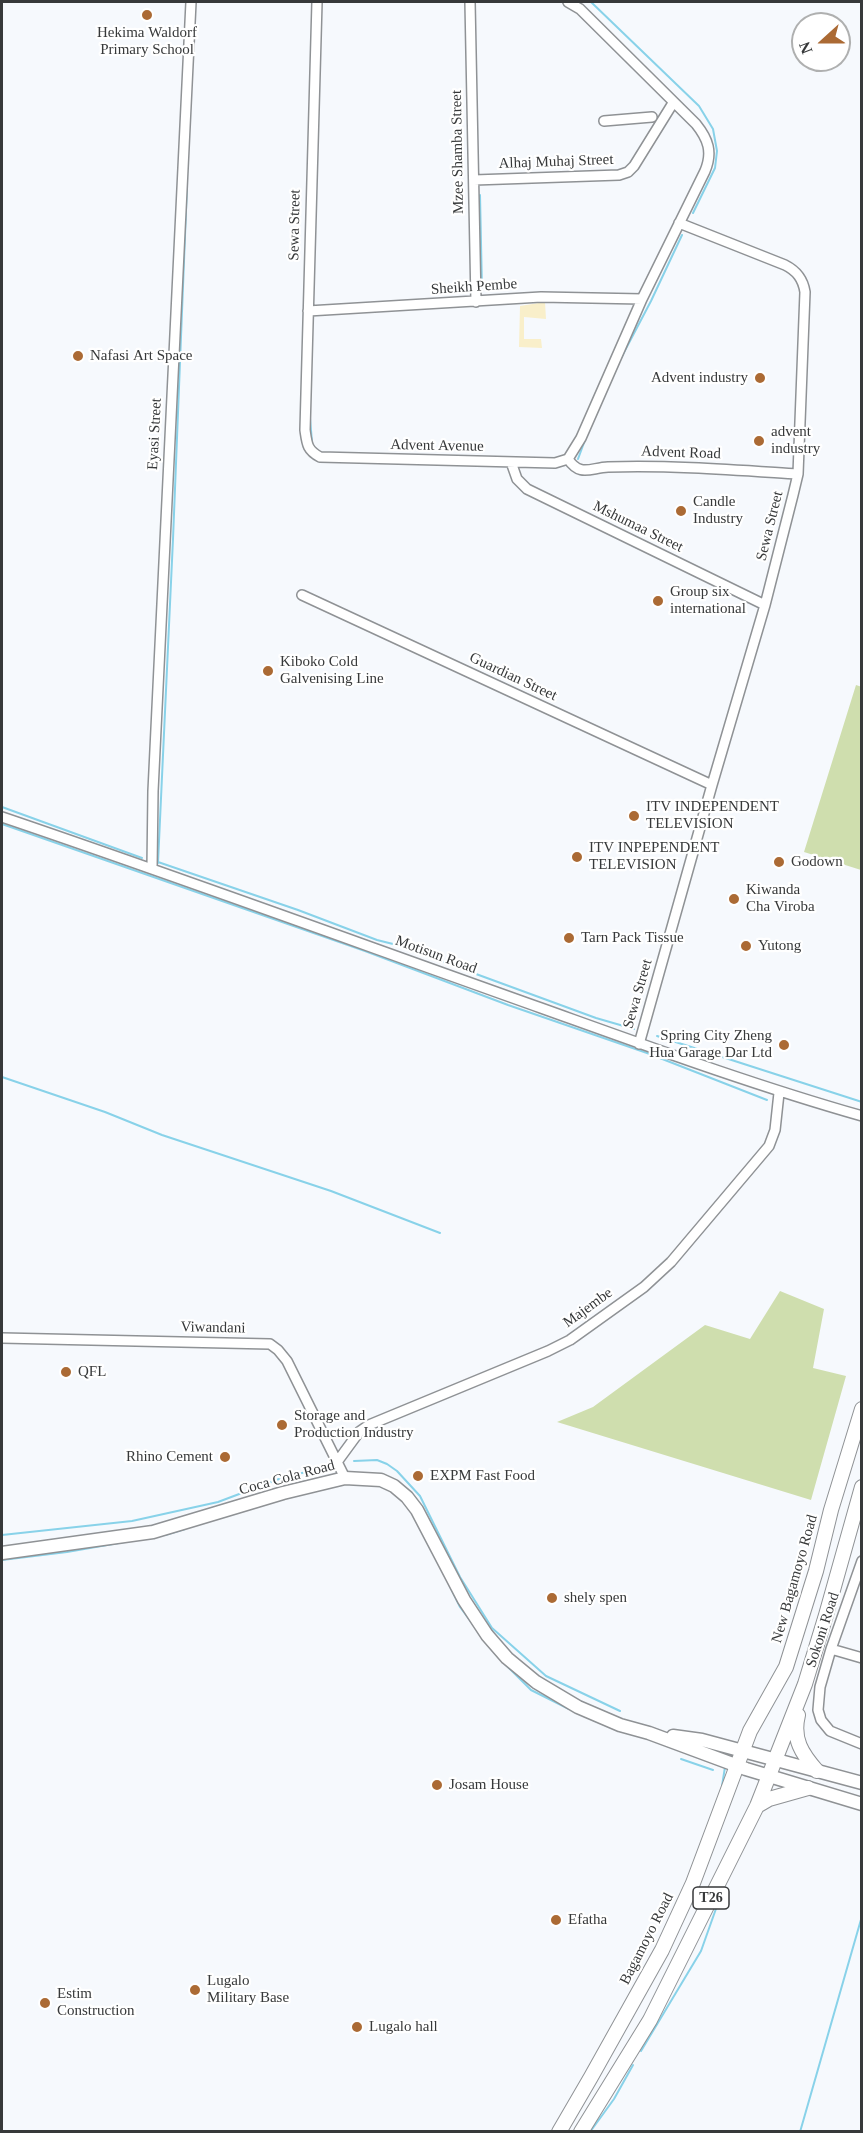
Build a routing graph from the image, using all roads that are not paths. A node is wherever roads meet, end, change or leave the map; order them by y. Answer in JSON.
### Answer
{"nodes":[{"id":1,"x":191,"y":2,"type":"edge"},
{"id":2,"x":317,"y":2,"type":"edge"},
{"id":3,"x":470,"y":2,"type":"edge"},
{"id":4,"x":568,"y":2,"type":"edge"},
{"id":5,"x":673,"y":103,"type":"junction"},
{"id":6,"x":652,"y":117,"type":"dead end"},
{"id":7,"x":604,"y":121,"type":"dead end"},
{"id":8,"x":474,"y":180,"type":"junction"},
{"id":9,"x":679,"y":223,"type":"junction"},
{"id":10,"x":642,"y":299,"type":"junction"},
{"id":11,"x":476,"y":302,"type":"junction"},
{"id":12,"x":308,"y":311,"type":"junction"},
{"id":13,"x":309,"y":448,"type":"joint"},
{"id":14,"x":568,"y":459,"type":"junction"},
{"id":15,"x":511,"y":462,"type":"junction"},
{"id":16,"x":798,"y":474,"type":"junction"},
{"id":17,"x":302,"y":595,"type":"dead end"},
{"id":18,"x":765,"y":605,"type":"junction"},
{"id":19,"x":712,"y":785,"type":"junction"},
{"id":20,"x":2,"y":818,"type":"edge"},
{"id":21,"x":152,"y":868,"type":"junction"},
{"id":22,"x":639,"y":1044,"type":"junction"},
{"id":23,"x":779,"y":1093,"type":"junction"},
{"id":24,"x":861,"y":1116,"type":"edge"},
{"id":25,"x":2,"y":1338,"type":"edge"},
{"id":26,"x":861,"y":1409,"type":"edge"},
{"id":27,"x":336,"y":1462,"type":"junction"},
{"id":28,"x":345,"y":1478,"type":"junction"},
{"id":29,"x":861,"y":1487,"type":"edge"},
{"id":30,"x":2,"y":1553,"type":"edge"},
{"id":31,"x":861,"y":1561,"type":"edge"},
{"id":32,"x":831,"y":1648,"type":"junction"},
{"id":33,"x":861,"y":1658,"type":"edge"},
{"id":34,"x":805,"y":1684,"type":"junction"},
{"id":35,"x":649,"y":1732,"type":"junction"},
{"id":36,"x":861,"y":1744,"type":"edge"},
{"id":37,"x":742,"y":1750,"type":"junction"},
{"id":38,"x":775,"y":1760,"type":"junction"},
{"id":39,"x":737,"y":1765,"type":"junction"},
{"id":40,"x":817,"y":1772,"type":"junction"},
{"id":41,"x":769,"y":1776,"type":"junction"},
{"id":42,"x":861,"y":1784,"type":"edge"},
{"id":43,"x":808,"y":1788,"type":"junction"},
{"id":44,"x":861,"y":1804,"type":"edge"},
{"id":45,"x":757,"y":1806,"type":"junction"},
{"id":46,"x":559,"y":2132,"type":"edge"},
{"id":47,"x":581,"y":2132,"type":"edge"}],
"edges":[{"from":1,"to":21,"type":"street","name":"Eyasi Street"},
{"from":2,"to":12,"type":"street","name":"Sewa Street"},
{"from":3,"to":8,"type":"street","name":"Mzee Shamba Street"},
{"from":4,"to":5,"type":"street"},
{"from":5,"to":8,"type":"street","name":"Alhaj Muhaj Street"},
{"from":5,"to":9,"type":"street"},
{"from":6,"to":7,"type":"street"},
{"from":8,"to":11,"type":"street","name":"Mzee Shamba Street"},
{"from":9,"to":10,"type":"street"},
{"from":9,"to":16,"type":"street","name":"Sewa Street"},
{"from":10,"to":11,"type":"street","name":"Sheikh Pembe"},
{"from":10,"to":14,"type":"street"},
{"from":11,"to":12,"type":"street","name":"Sheikh Pembe"},
{"from":12,"to":13,"type":"street","name":"Sewa Street"},
{"from":13,"to":15,"type":"street","name":"Advent Avenue"},
{"from":14,"to":15,"type":"street","name":"Advent Avenue"},
{"from":14,"to":16,"type":"street","name":"Advent Road"},
{"from":15,"to":18,"type":"street","name":"Mshumaa Street"},
{"from":16,"to":18,"type":"street","name":"Sewa Street"},
{"from":17,"to":19,"type":"street","name":"Guardian Street"},
{"from":18,"to":19,"type":"street","name":"Sewa Street"},
{"from":19,"to":22,"type":"street","name":"Sewa Street"},
{"from":20,"to":21,"type":"street","name":"Motisun Road"},
{"from":21,"to":22,"type":"street","name":"Motisun Road"},
{"from":22,"to":23,"type":"street","name":"Motisun Road"},
{"from":23,"to":24,"type":"street","name":"Motisun Road"},
{"from":23,"to":27,"type":"street","name":"Majembe"},
{"from":25,"to":27,"type":"street","name":"Viwandani"},
{"from":26,"to":37,"type":"highway","name":"New Bagamoyo Road","number":"T26"},
{"from":27,"to":28,"type":"street","name":"Viwandani"},
{"from":28,"to":30,"type":"main road","name":"Coca Cola Road"},
{"from":28,"to":35,"type":"main road","name":"Coca Cola Road"},
{"from":29,"to":34,"type":"highway","number":"T26"},
{"from":31,"to":32,"type":"street","name":"Sokoni Road"},
{"from":32,"to":33,"type":"street"},
{"from":32,"to":36,"type":"street","name":"Sokoni Road"},
{"from":34,"to":38,"type":"highway","number":"T26"},
{"from":34,"to":40,"type":"highway"},
{"from":35,"to":37,"type":"main road","name":"Coca Cola Road"},
{"from":35,"to":39,"type":"main road","name":"Coca Cola Road"},
{"from":37,"to":38,"type":"main road","name":"Coca Cola Road"},
{"from":37,"to":39,"type":"highway","name":"Bagamoyo Road","number":"T26"},
{"from":38,"to":40,"type":"main road","name":"Coca Cola Road"},
{"from":38,"to":41,"type":"highway","number":"T26"},
{"from":39,"to":41,"type":"main road","name":"Coca Cola Road"},
{"from":39,"to":46,"type":"highway","name":"Bagamoyo Road","number":"T26"},
{"from":40,"to":42,"type":"main road","name":"Coca Cola Road"},
{"from":41,"to":43,"type":"main road","name":"Coca Cola Road"},
{"from":41,"to":45,"type":"highway","number":"T26"},
{"from":43,"to":44,"type":"main road","name":"Coca Cola Road"},
{"from":43,"to":45,"type":"highway"},
{"from":45,"to":47,"type":"highway","number":"T26"}]}
